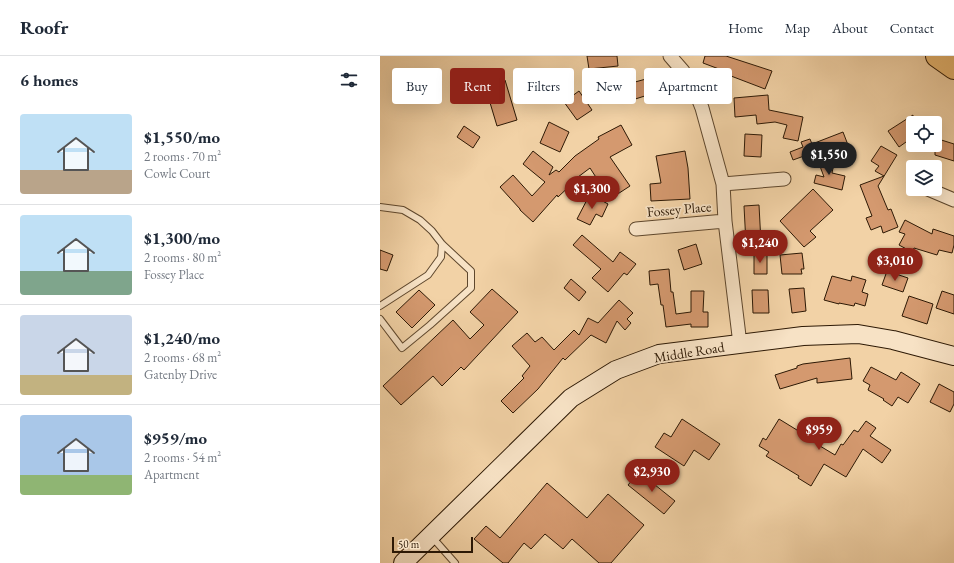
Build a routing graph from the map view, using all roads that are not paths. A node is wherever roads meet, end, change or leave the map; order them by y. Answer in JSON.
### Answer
{"nodes":[{"id":1,"x":670,"y":56,"type":"edge"},
{"id":2,"x":937,"y":56,"type":"edge"},
{"id":3,"x":947,"y":56,"type":"edge"},
{"id":4,"x":954,"y":60,"type":"edge"},
{"id":5,"x":954,"y":68,"type":"edge"},
{"id":6,"x":784,"y":179,"type":"dead end"},
{"id":7,"x":723,"y":184,"type":"junction"},
{"id":8,"x":942,"y":195,"type":"edge"},
{"id":9,"x":954,"y":200,"type":"edge"},
{"id":10,"x":380,"y":208,"type":"edge"},
{"id":11,"x":725,"y":221,"type":"junction"},
{"id":12,"x":636,"y":229,"type":"dead end"},
{"id":13,"x":442,"y":244,"type":"junction"},
{"id":14,"x":380,"y":306,"type":"edge"},
{"id":15,"x":380,"y":319,"type":"edge"},
{"id":16,"x":740,"y":344,"type":"junction"},
{"id":17,"x":954,"y":356,"type":"edge"},
{"id":18,"x":431,"y":536,"type":"junction"},
{"id":19,"x":403,"y":563,"type":"edge"},
{"id":20,"x":455,"y":563,"type":"edge"}],
"edges":[{"from":1,"to":7,"type":"street"},
{"from":2,"to":5,"type":"highway"},
{"from":3,"to":4,"type":"highway"},
{"from":6,"to":7,"type":"street"},
{"from":7,"to":11,"type":"street"},
{"from":8,"to":9,"type":"street"},
{"from":10,"to":13,"type":"lane"},
{"from":11,"to":12,"type":"street","name":"Fossey Place"},
{"from":11,"to":16,"type":"street"},
{"from":13,"to":14,"type":"lane"},
{"from":13,"to":15,"type":"lane"},
{"from":16,"to":17,"type":"main road","name":"Middle Road"},
{"from":16,"to":18,"type":"main road","name":"Middle Road"},
{"from":18,"to":19,"type":"main road","name":"Middle Road"},
{"from":18,"to":20,"type":"lane"}]}
